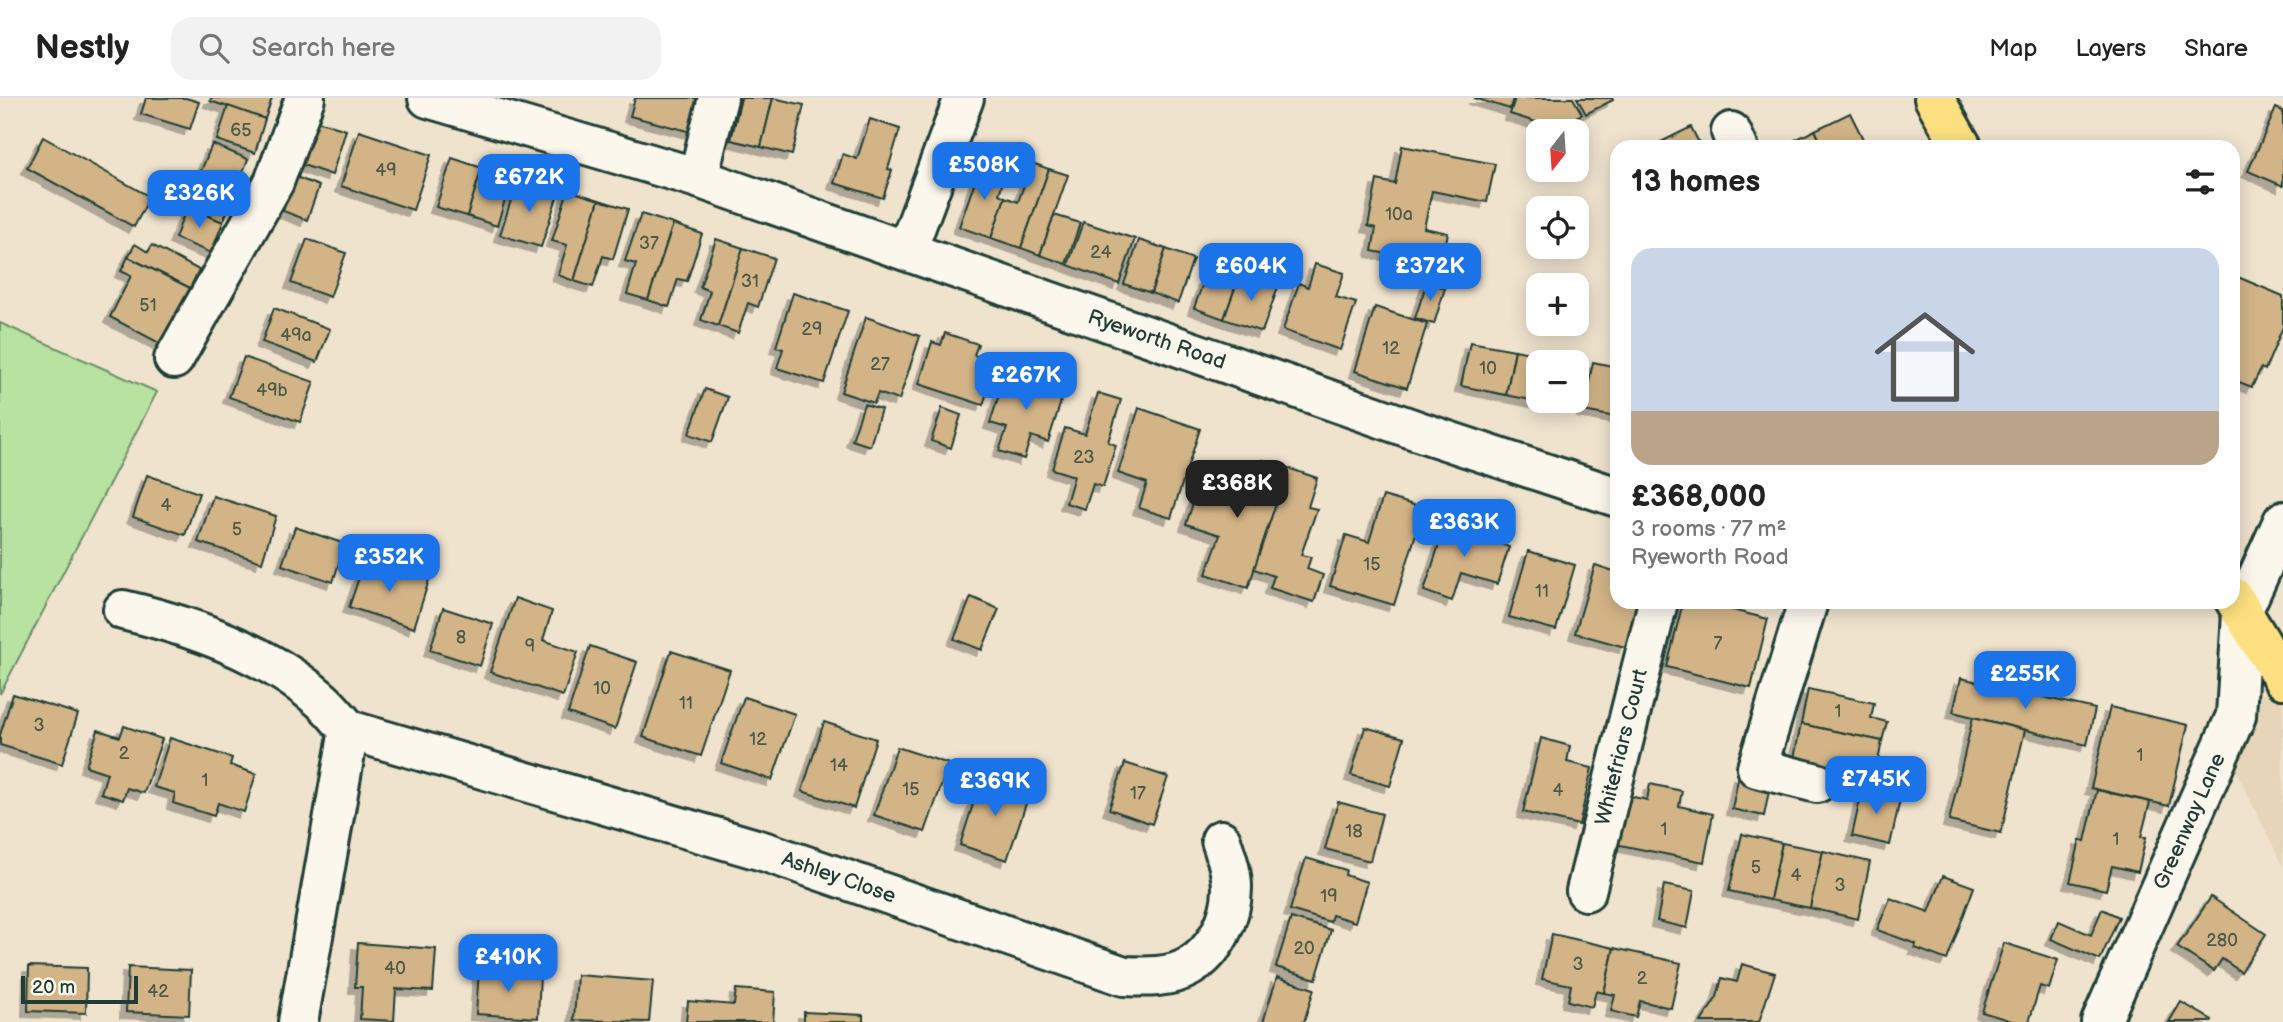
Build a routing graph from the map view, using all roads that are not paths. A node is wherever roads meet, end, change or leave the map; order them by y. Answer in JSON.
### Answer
{"nodes":[{"id":1,"x":305,"y":98,"type":"edge"},
{"id":2,"x":428,"y":98,"type":"edge"},
{"id":3,"x":718,"y":98,"type":"edge"},
{"id":4,"x":964,"y":98,"type":"edge"},
{"id":5,"x":1934,"y":98,"type":"edge"},
{"id":6,"x":1958,"y":140,"type":"edge"},
{"id":7,"x":698,"y":178,"type":"junction"},
{"id":8,"x":907,"y":250,"type":"junction"},
{"id":9,"x":174,"y":359,"type":"dead end"},
{"id":10,"x":1610,"y":495,"type":"edge"},
{"id":11,"x":2283,"y":522,"type":"edge"},
{"id":12,"x":2240,"y":589,"type":"edge"},
{"id":13,"x":1656,"y":609,"type":"edge"},
{"id":14,"x":1806,"y":609,"type":"edge"},
{"id":15,"x":2230,"y":609,"type":"edge"},
{"id":16,"x":2234,"y":609,"type":"edge"},
{"id":17,"x":123,"y":610,"type":"dead end"},
{"id":18,"x":2283,"y":679,"type":"edge"},
{"id":19,"x":349,"y":730,"type":"junction"},
{"id":20,"x":1817,"y":782,"type":"dead end"},
{"id":21,"x":1221,"y":840,"type":"dead end"},
{"id":22,"x":1586,"y":891,"type":"dead end"},
{"id":23,"x":298,"y":1022,"type":"edge"},
{"id":24,"x":2101,"y":1022,"type":"edge"}],
"edges":[{"from":1,"to":9,"type":"street"},
{"from":2,"to":7,"type":"street","name":"Ryeworth Road"},
{"from":3,"to":7,"type":"street"},
{"from":4,"to":8,"type":"street"},
{"from":5,"to":6,"type":"highway"},
{"from":7,"to":8,"type":"street","name":"Ryeworth Road"},
{"from":8,"to":10,"type":"street","name":"Ryeworth Road"},
{"from":11,"to":12,"type":"street"},
{"from":13,"to":22,"type":"street","name":"Whitefriars Court"},
{"from":14,"to":20,"type":"street"},
{"from":15,"to":24,"type":"street","name":"Greenway Lane"},
{"from":16,"to":18,"type":"highway"},
{"from":17,"to":19,"type":"street"},
{"from":19,"to":21,"type":"street","name":"Ashley Close"},
{"from":19,"to":23,"type":"street"}]}
